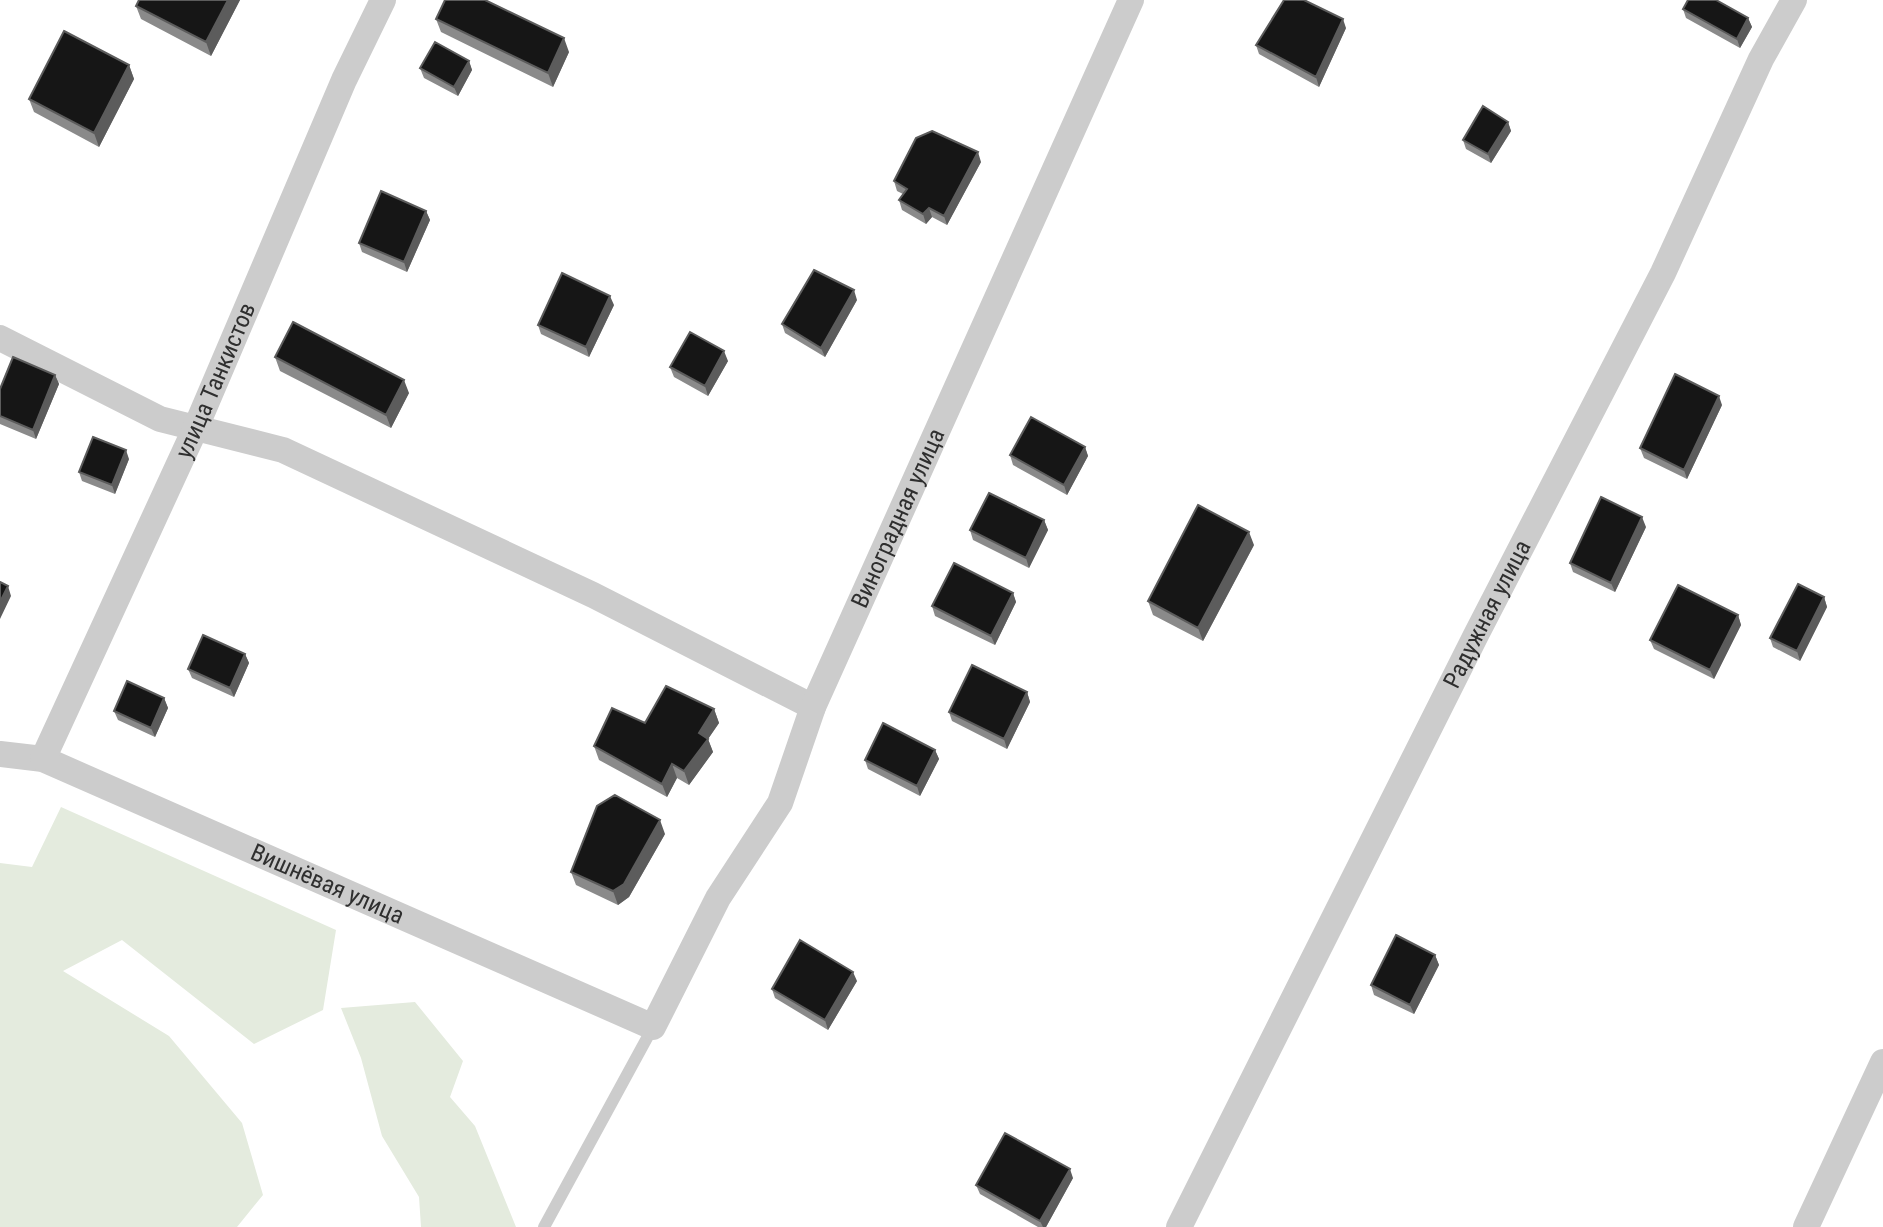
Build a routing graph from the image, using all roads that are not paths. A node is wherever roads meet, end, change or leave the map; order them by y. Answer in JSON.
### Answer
{"nodes":[{"id":1,"x":383,"y":0,"type":"edge"},
{"id":2,"x":1131,"y":0,"type":"edge"},
{"id":3,"x":1794,"y":0,"type":"edge"},
{"id":4,"x":0,"y":338,"type":"edge"},
{"id":5,"x":196,"y":427,"type":"junction"},
{"id":6,"x":813,"y":707,"type":"junction"},
{"id":7,"x":0,"y":754,"type":"edge"},
{"id":8,"x":43,"y":759,"type":"junction"},
{"id":9,"x":653,"y":1027,"type":"junction"},
{"id":10,"x":1883,"y":1062,"type":"edge"},
{"id":11,"x":544,"y":1227,"type":"edge"},
{"id":12,"x":1179,"y":1227,"type":"edge"},
{"id":13,"x":1806,"y":1227,"type":"edge"}],
"edges":[{"from":1,"to":5,"type":"street","name":"улица Танкистов"},
{"from":2,"to":6,"type":"street","name":"Виноградная улица"},
{"from":3,"to":12,"type":"street","name":"Радужная улица"},
{"from":4,"to":5,"type":"street"},
{"from":5,"to":6,"type":"street"},
{"from":5,"to":8,"type":"street","name":"улица Танкистов"},
{"from":6,"to":9,"type":"street","name":"Виноградная улица"},
{"from":7,"to":8,"type":"street","name":"Вишнёвая улица"},
{"from":8,"to":9,"type":"street","name":"Вишнёвая улица"},
{"from":9,"to":11,"type":"lane"},
{"from":10,"to":13,"type":"street"}]}
